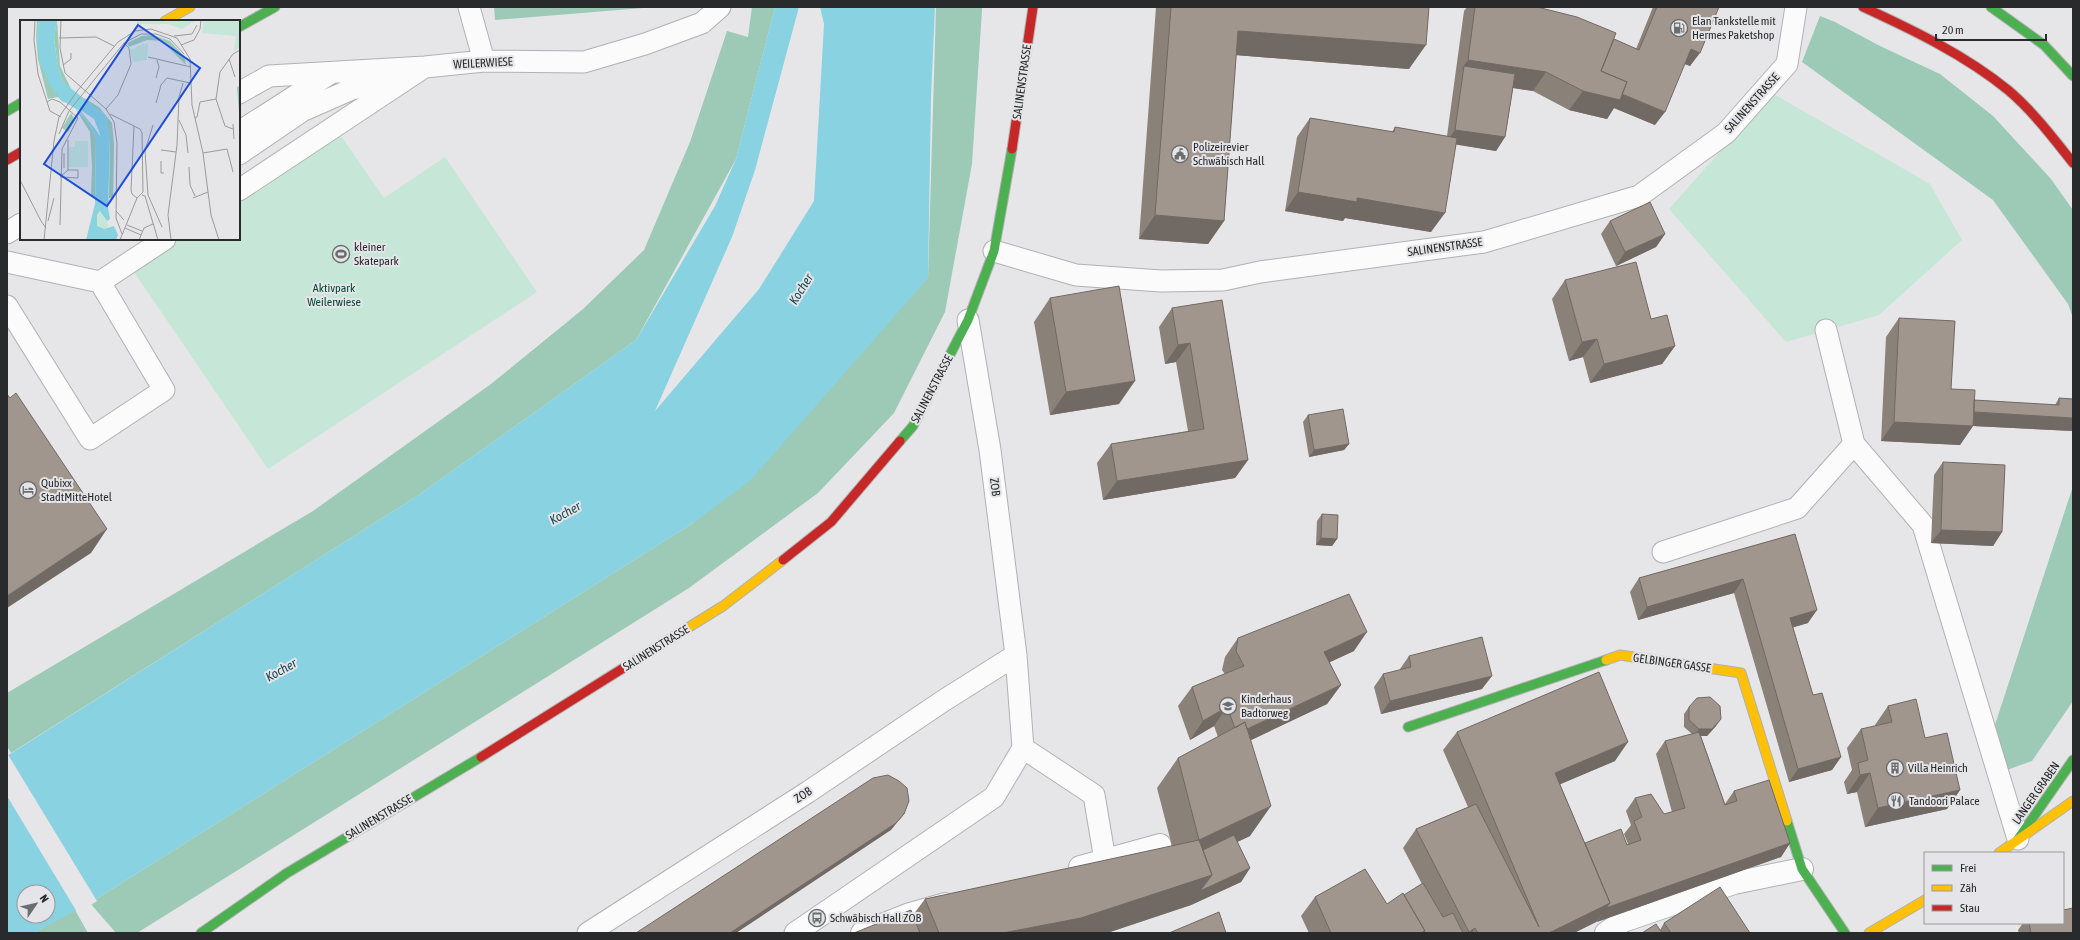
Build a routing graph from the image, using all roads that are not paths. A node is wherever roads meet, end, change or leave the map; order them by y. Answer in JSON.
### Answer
{"nodes":[{"id":1,"x":190,"y":7,"type":"edge"},
{"id":2,"x":275,"y":7,"type":"edge"},
{"id":3,"x":469,"y":7,"type":"edge"},
{"id":4,"x":720,"y":7,"type":"edge"},
{"id":5,"x":1033,"y":7,"type":"edge"},
{"id":6,"x":1796,"y":7,"type":"edge"},
{"id":7,"x":1863,"y":7,"type":"edge"},
{"id":8,"x":1991,"y":7,"type":"edge"},
{"id":9,"x":167,"y":20,"type":"edge"},
{"id":10,"x":240,"y":26,"type":"edge"},
{"id":11,"x":484,"y":61,"type":"junction"},
{"id":12,"x":425,"y":67,"type":"junction"},
{"id":13,"x":333,"y":72,"type":"junction"},
{"id":14,"x":280,"y":76,"type":"junction"},
{"id":15,"x":2073,"y":76,"type":"edge"},
{"id":16,"x":240,"y":93,"type":"edge"},
{"id":17,"x":240,"y":102,"type":"edge"},
{"id":18,"x":20,"y":104,"type":"edge"},
{"id":19,"x":7,"y":111,"type":"edge"},
{"id":20,"x":240,"y":131,"type":"edge"},
{"id":21,"x":20,"y":153,"type":"edge"},
{"id":22,"x":240,"y":153,"type":"edge"},
{"id":23,"x":7,"y":160,"type":"edge"},
{"id":24,"x":2073,"y":163,"type":"edge"},
{"id":25,"x":240,"y":189,"type":"edge"},
{"id":26,"x":20,"y":225,"type":"edge"},
{"id":27,"x":7,"y":233,"type":"edge"},
{"id":28,"x":163,"y":240,"type":"edge"},
{"id":29,"x":994,"y":251,"type":"junction"},
{"id":30,"x":7,"y":262,"type":"edge"},
{"id":31,"x":100,"y":282,"type":"junction"},
{"id":32,"x":7,"y":306,"type":"edge"},
{"id":33,"x":968,"y":320,"type":"junction"},
{"id":34,"x":1826,"y":330,"type":"dead end"},
{"id":35,"x":1854,"y":444,"type":"junction"},
{"id":36,"x":1663,"y":552,"type":"dead end"},
{"id":37,"x":1016,"y":656,"type":"junction"},
{"id":38,"x":1408,"y":727,"type":"dead end"},
{"id":39,"x":1023,"y":748,"type":"junction"},
{"id":40,"x":2073,"y":760,"type":"edge"},
{"id":41,"x":2073,"y":801,"type":"edge"},
{"id":42,"x":2018,"y":839,"type":"junction"},
{"id":43,"x":1160,"y":845,"type":"dead end"},
{"id":44,"x":2000,"y":852,"type":"edge"},
{"id":45,"x":1105,"y":860,"type":"junction"},
{"id":46,"x":1802,"y":869,"type":"junction"},
{"id":47,"x":1060,"y":873,"type":"edge"},
{"id":48,"x":962,"y":899,"type":"edge"},
{"id":49,"x":1924,"y":901,"type":"edge"},
{"id":50,"x":202,"y":933,"type":"edge"},
{"id":51,"x":588,"y":933,"type":"edge"},
{"id":52,"x":795,"y":933,"type":"edge"},
{"id":53,"x":862,"y":933,"type":"edge"},
{"id":54,"x":1606,"y":933,"type":"edge"},
{"id":55,"x":1845,"y":933,"type":"edge"},
{"id":56,"x":1869,"y":933,"type":"edge"}],
"edges":[{"from":1,"to":9,"type":"street"},
{"from":2,"to":10,"type":"street"},
{"from":3,"to":11,"type":"lane"},
{"from":4,"to":11,"type":"lane","name":"WEILERWIESE"},
{"from":5,"to":29,"type":"street","name":"SALINENSTRASSE"},
{"from":6,"to":29,"type":"lane","name":"SALINENSTRASSE"},
{"from":7,"to":24,"type":"street"},
{"from":8,"to":15,"type":"street"},
{"from":11,"to":12,"type":"lane","name":"WEILERWIESE"},
{"from":12,"to":13,"type":"lane","name":"WEILERWIESE"},
{"from":12,"to":22,"type":"lane"},
{"from":12,"to":25,"type":"lane"},
{"from":13,"to":14,"type":"lane","name":"WEILERWIESE"},
{"from":13,"to":20,"type":"lane"},
{"from":14,"to":16,"type":"lane","name":"WEILERWIESE"},
{"from":14,"to":17,"type":"lane"},
{"from":18,"to":19,"type":"street"},
{"from":21,"to":23,"type":"street"},
{"from":26,"to":27,"type":"lane"},
{"from":28,"to":31,"type":"lane"},
{"from":29,"to":33,"type":"street","name":"SALINENSTRASSE"},
{"from":30,"to":31,"type":"lane"},
{"from":31,"to":32,"type":"lane"},
{"from":33,"to":37,"type":"lane","name":"ZOB"},
{"from":33,"to":50,"type":"street","name":"SALINENSTRASSE"},
{"from":34,"to":35,"type":"lane"},
{"from":35,"to":36,"type":"lane"},
{"from":35,"to":42,"type":"lane"},
{"from":37,"to":39,"type":"lane","name":"ZOB"},
{"from":37,"to":51,"type":"lane","name":"ZOB"},
{"from":38,"to":46,"type":"street","name":"GELBINGER GASSE"},
{"from":39,"to":45,"type":"lane"},
{"from":39,"to":52,"type":"lane"},
{"from":40,"to":42,"type":"street","name":"LANGER GRABEN"},
{"from":41,"to":42,"type":"street","name":"LANGER GRABEN"},
{"from":42,"to":44,"type":"street","name":"LANGER GRABEN"},
{"from":43,"to":45,"type":"street"},
{"from":45,"to":47,"type":"street"},
{"from":46,"to":54,"type":"street"},
{"from":46,"to":55,"type":"street","name":"GELBINGER GASSE"},
{"from":48,"to":53,"type":"street"},
{"from":49,"to":56,"type":"street"}]}
